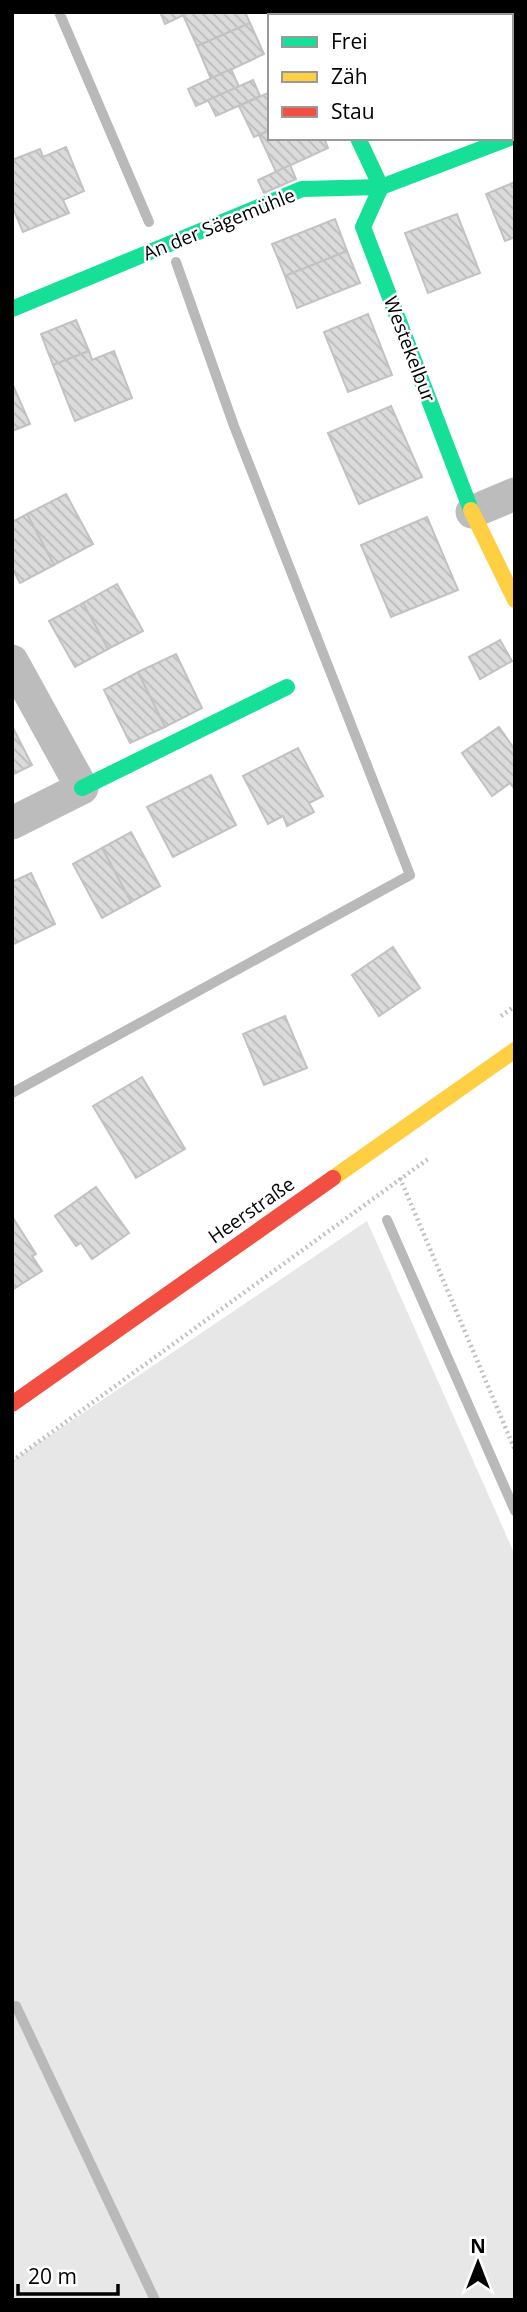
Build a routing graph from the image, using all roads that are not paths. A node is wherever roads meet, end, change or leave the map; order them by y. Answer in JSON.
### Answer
{"nodes":[{"id":1,"x":359,"y":140,"type":"edge"},
{"id":2,"x":507,"y":140,"type":"edge"},
{"id":3,"x":381,"y":187,"type":"junction"},
{"id":4,"x":12,"y":309,"type":"edge"},
{"id":5,"x":515,"y":494,"type":"edge"},
{"id":6,"x":472,"y":512,"type":"junction"},
{"id":7,"x":515,"y":600,"type":"edge"},
{"id":8,"x":12,"y":660,"type":"edge"},
{"id":9,"x":288,"y":687,"type":"dead end"},
{"id":10,"x":82,"y":788,"type":"junction"},
{"id":11,"x":12,"y":823,"type":"edge"},
{"id":12,"x":515,"y":1050,"type":"edge"},
{"id":13,"x":12,"y":1404,"type":"edge"}],
"edges":[{"from":1,"to":3,"type":"street"},
{"from":2,"to":3,"type":"street","name":"An der Sägemühle"},
{"from":3,"to":4,"type":"street","name":"An der Sägemühle"},
{"from":3,"to":6,"type":"street","name":"Westekelbur"},
{"from":5,"to":6,"type":"street"},
{"from":6,"to":7,"type":"street","name":"Westekelbur"},
{"from":8,"to":10,"type":"street"},
{"from":9,"to":10,"type":"street"},
{"from":10,"to":11,"type":"street"},
{"from":12,"to":13,"type":"street","name":"Heerstraße"}]}
